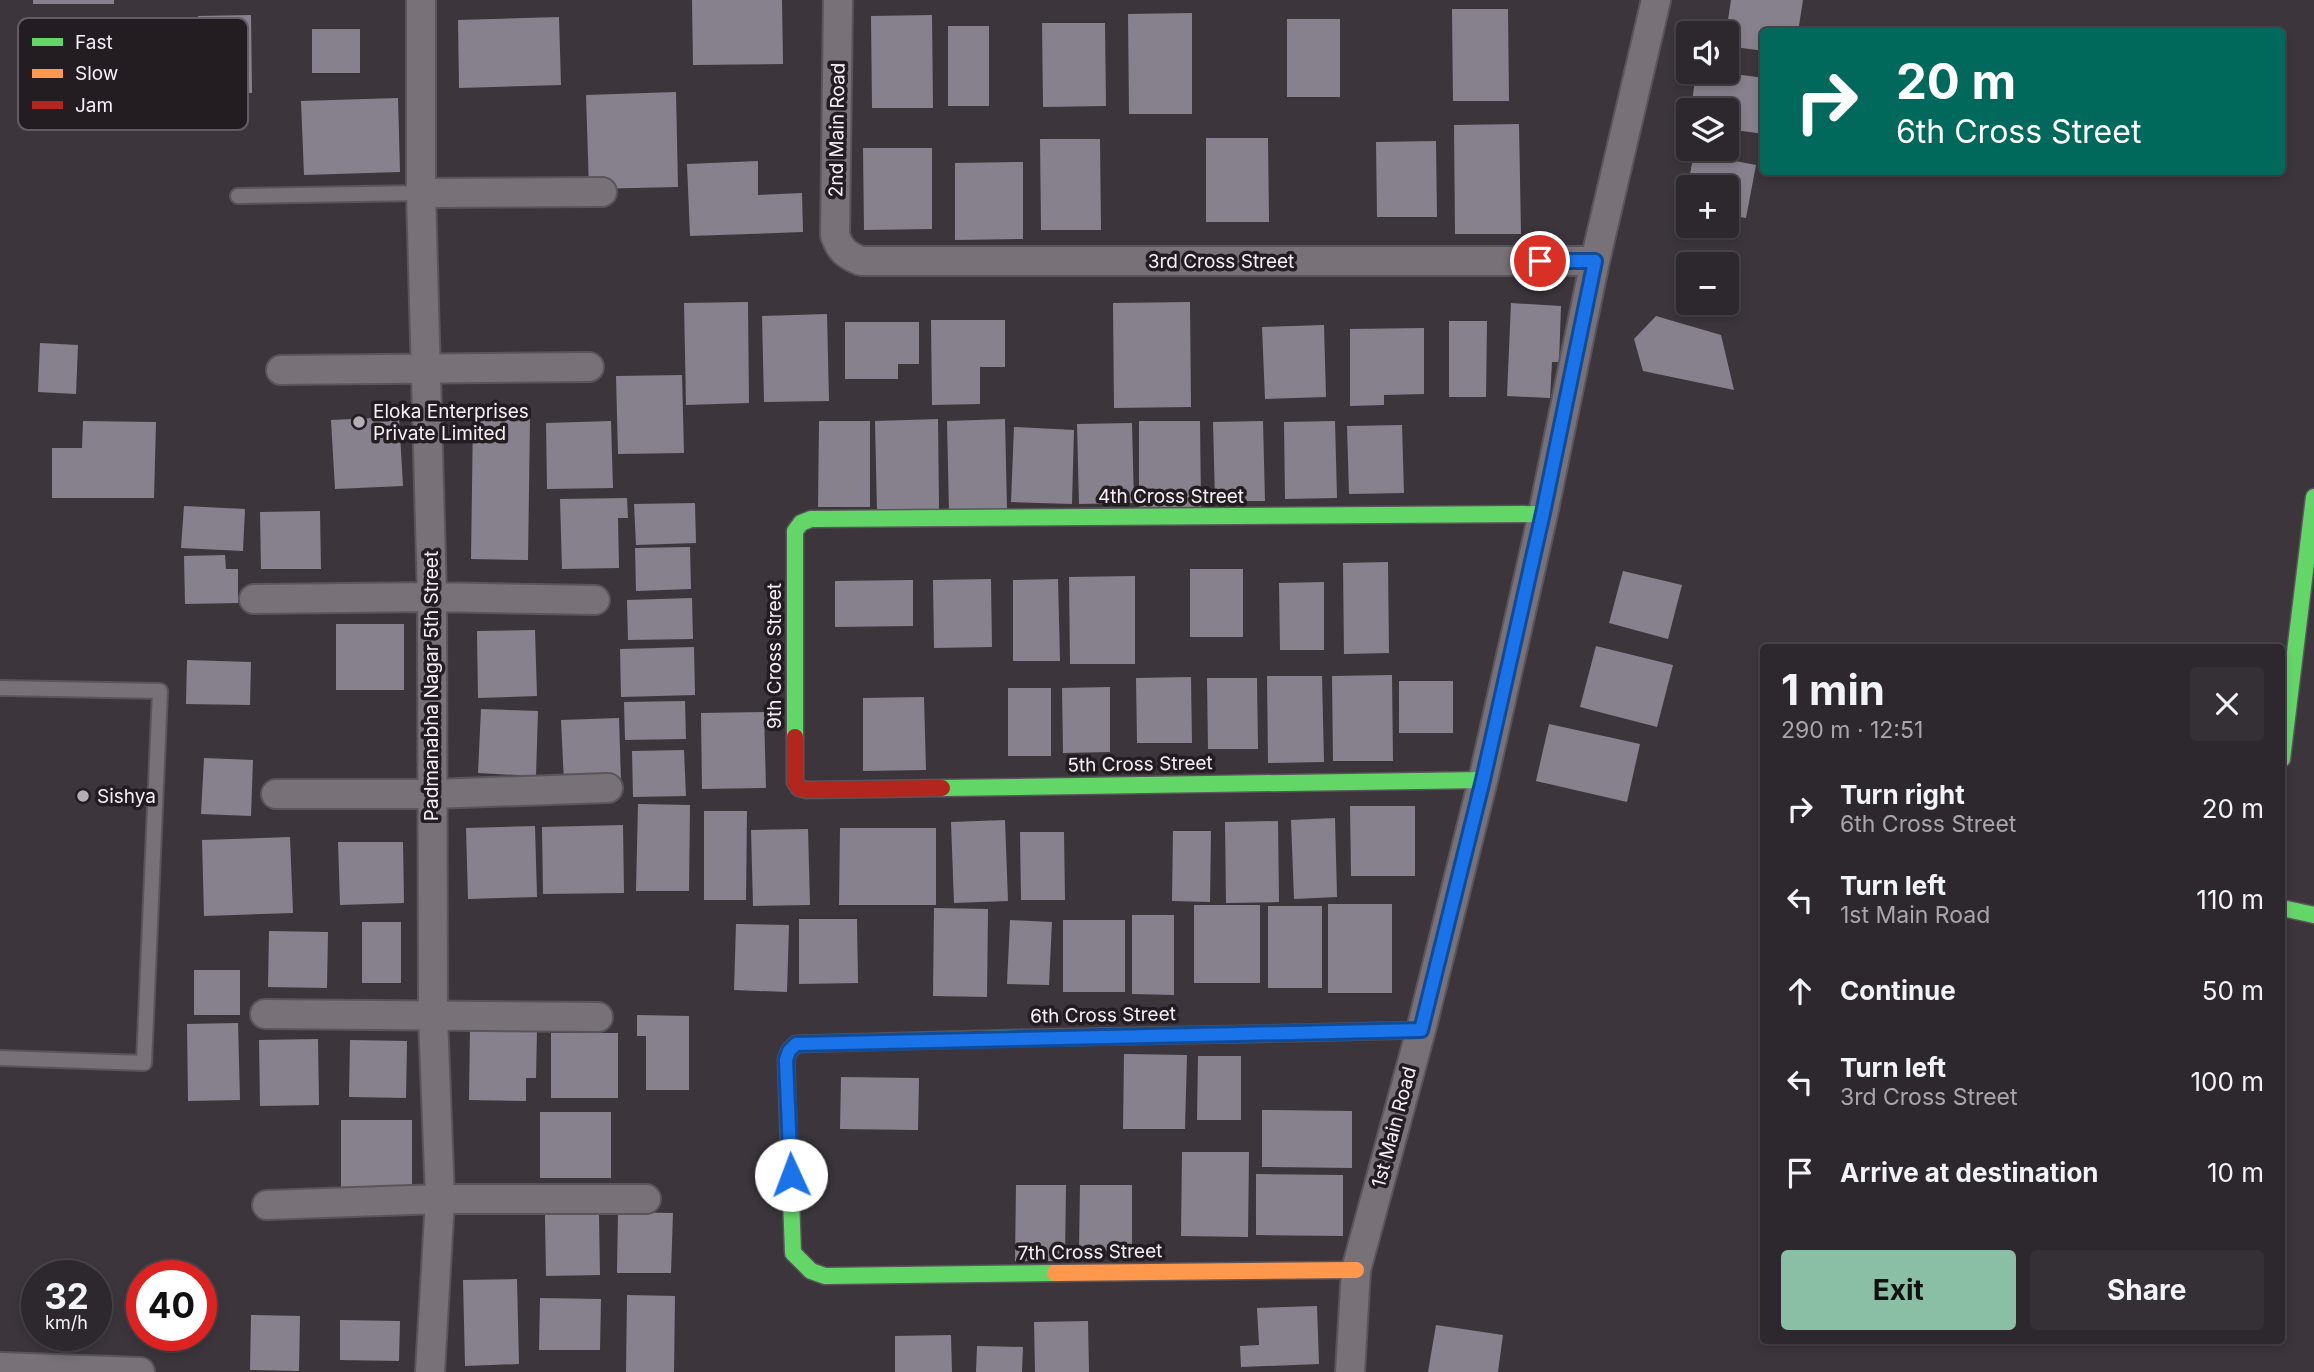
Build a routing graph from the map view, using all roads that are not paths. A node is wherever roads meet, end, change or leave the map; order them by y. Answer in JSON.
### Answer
{"nodes":[{"id":1,"x":421,"y":0,"type":"edge"},
{"id":2,"x":838,"y":0,"type":"edge"},
{"id":3,"x":1657,"y":0,"type":"edge"},
{"id":4,"x":602,"y":192,"type":"dead end"},
{"id":5,"x":421,"y":193,"type":"junction"},
{"id":6,"x":238,"y":196,"type":"dead end"},
{"id":7,"x":848,"y":256,"type":"joint"},
{"id":8,"x":1595,"y":261,"type":"junction"},
{"id":9,"x":425,"y":367,"type":"junction"},
{"id":10,"x":589,"y":367,"type":"dead end"},
{"id":11,"x":281,"y":370,"type":"dead end"},
{"id":12,"x":2314,"y":497,"type":"edge"},
{"id":13,"x":1543,"y":513,"type":"junction"},
{"id":14,"x":801,"y":523,"type":"joint"},
{"id":15,"x":432,"y":597,"type":"junction"},
{"id":16,"x":254,"y":598,"type":"dead end"},
{"id":17,"x":594,"y":600,"type":"dead end"},
{"id":18,"x":0,"y":688,"type":"edge"},
{"id":19,"x":2285,"y":734,"type":"edge"},
{"id":20,"x":1483,"y":780,"type":"junction"},
{"id":21,"x":608,"y":788,"type":"dead end"},
{"id":22,"x":799,"y":788,"type":"joint"},
{"id":23,"x":276,"y":793,"type":"dead end"},
{"id":24,"x":431,"y":793,"type":"junction"},
{"id":25,"x":2285,"y":909,"type":"edge"},
{"id":26,"x":2314,"y":915,"type":"edge"},
{"id":27,"x":265,"y":1014,"type":"dead end"},
{"id":28,"x":433,"y":1017,"type":"junction"},
{"id":29,"x":598,"y":1017,"type":"dead end"},
{"id":30,"x":1421,"y":1030,"type":"junction"},
{"id":31,"x":0,"y":1058,"type":"edge"},
{"id":32,"x":440,"y":1199,"type":"junction"},
{"id":33,"x":646,"y":1199,"type":"dead end"},
{"id":34,"x":267,"y":1205,"type":"dead end"},
{"id":35,"x":1356,"y":1270,"type":"junction"},
{"id":36,"x":825,"y":1276,"type":"joint"},
{"id":37,"x":0,"y":1367,"type":"edge"},
{"id":38,"x":33,"y":1370,"type":"edge"},
{"id":39,"x":140,"y":1372,"type":"edge"},
{"id":40,"x":430,"y":1372,"type":"edge"},
{"id":41,"x":1350,"y":1372,"type":"edge"}],
"edges":[{"from":1,"to":5,"type":"street","name":"Padmanabha Nagar 5th Street"},
{"from":2,"to":7,"type":"street","name":"2nd Main Road"},
{"from":3,"to":8,"type":"street","name":"1st Main Road"},
{"from":4,"to":5,"type":"street"},
{"from":5,"to":6,"type":"lane"},
{"from":5,"to":9,"type":"street","name":"Padmanabha Nagar 5th Street"},
{"from":7,"to":8,"type":"street","name":"3rd Cross Street"},
{"from":8,"to":13,"type":"street","name":"1st Main Road"},
{"from":9,"to":10,"type":"street"},
{"from":9,"to":11,"type":"street"},
{"from":9,"to":15,"type":"street","name":"Padmanabha Nagar 5th Street"},
{"from":12,"to":19,"type":"street"},
{"from":13,"to":14,"type":"street","name":"4th Cross Street"},
{"from":13,"to":20,"type":"street","name":"1st Main Road"},
{"from":14,"to":22,"type":"street","name":"9th Cross Street"},
{"from":15,"to":16,"type":"street"},
{"from":15,"to":17,"type":"street"},
{"from":15,"to":24,"type":"street","name":"Padmanabha Nagar 5th Street"},
{"from":18,"to":31,"type":"lane"},
{"from":20,"to":22,"type":"street","name":"5th Cross Street"},
{"from":20,"to":30,"type":"street","name":"1st Main Road"},
{"from":21,"to":24,"type":"street"},
{"from":23,"to":24,"type":"street"},
{"from":24,"to":28,"type":"street","name":"Padmanabha Nagar 5th Street"},
{"from":25,"to":26,"type":"street"},
{"from":27,"to":28,"type":"street"},
{"from":28,"to":29,"type":"street"},
{"from":28,"to":32,"type":"street","name":"Padmanabha Nagar 5th Street"},
{"from":30,"to":35,"type":"street","name":"1st Main Road"},
{"from":30,"to":36,"type":"street","name":"6th Cross Street"},
{"from":32,"to":33,"type":"street"},
{"from":32,"to":34,"type":"street"},
{"from":32,"to":40,"type":"street","name":"Padmanabha Nagar 5th Street"},
{"from":35,"to":36,"type":"street","name":"7th Cross Street"},
{"from":35,"to":41,"type":"street","name":"1st Main Road"},
{"from":37,"to":38,"type":"street"},
{"from":38,"to":39,"type":"street"}]}
